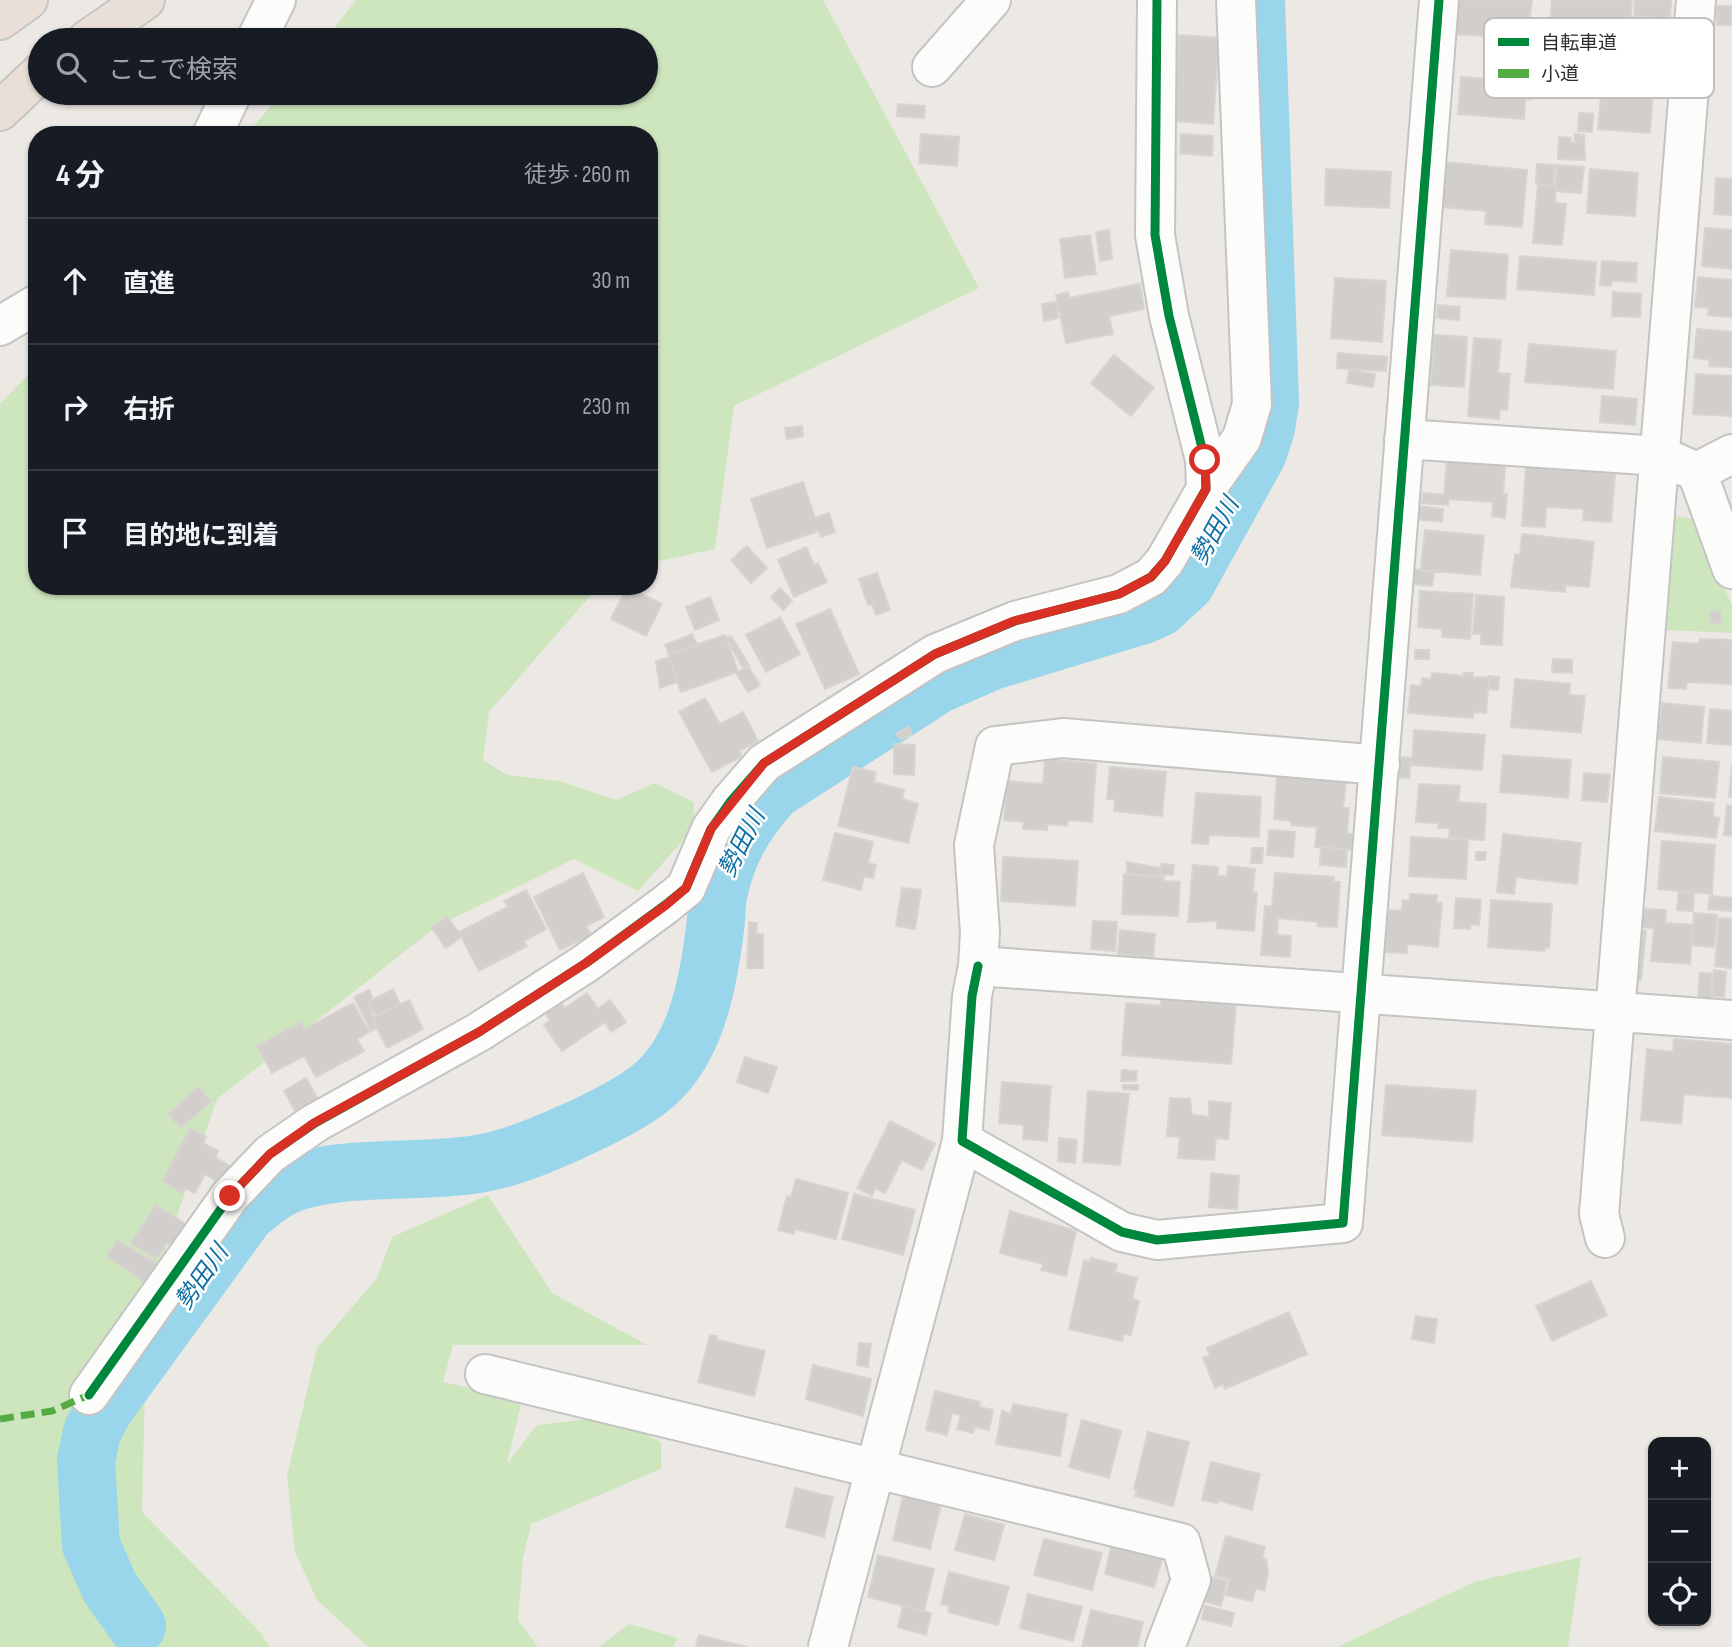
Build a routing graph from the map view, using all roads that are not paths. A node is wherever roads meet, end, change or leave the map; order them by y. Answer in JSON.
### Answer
{"nodes":[{"id":1,"x":23,"y":0,"type":"edge"},
{"id":2,"x":28,"y":0,"type":"edge"},
{"id":3,"x":125,"y":0,"type":"edge"},
{"id":4,"x":145,"y":0,"type":"edge"},
{"id":5,"x":276,"y":0,"type":"edge"},
{"id":6,"x":991,"y":0,"type":"edge"},
{"id":7,"x":1157,"y":0,"type":"edge"},
{"id":8,"x":1236,"y":0,"type":"edge"},
{"id":9,"x":1439,"y":0,"type":"edge"},
{"id":10,"x":1696,"y":0,"type":"edge"},
{"id":11,"x":1695,"y":18,"type":"edge"},
{"id":12,"x":0,"y":20,"type":"edge"},
{"id":13,"x":93,"y":28,"type":"edge"},
{"id":14,"x":104,"y":28,"type":"edge"},
{"id":15,"x":262,"y":28,"type":"edge"},
{"id":16,"x":932,"y":67,"type":"dead end"},
{"id":17,"x":28,"y":85,"type":"edge"},
{"id":18,"x":1688,"y":98,"type":"edge"},
{"id":19,"x":226,"y":105,"type":"edge"},
{"id":20,"x":0,"y":111,"type":"edge"},
{"id":21,"x":216,"y":126,"type":"edge"},
{"id":22,"x":28,"y":309,"type":"edge"},
{"id":23,"x":0,"y":326,"type":"edge"},
{"id":24,"x":1404,"y":439,"type":"junction"},
{"id":25,"x":1732,"y":454,"type":"edge"},
{"id":26,"x":1661,"y":456,"type":"junction"},
{"id":27,"x":1698,"y":472,"type":"junction"},
{"id":28,"x":1206,"y":489,"type":"junction"},
{"id":29,"x":1732,"y":569,"type":"edge"},
{"id":30,"x":1380,"y":765,"type":"junction"},
{"id":31,"x":978,"y":966,"type":"junction"},
{"id":32,"x":1362,"y":993,"type":"junction"},
{"id":33,"x":1614,"y":1010,"type":"junction"},
{"id":34,"x":1732,"y":1020,"type":"edge"},
{"id":35,"x":962,"y":1141,"type":"junction"},
{"id":36,"x":1605,"y":1238,"type":"dead end"},
{"id":37,"x":485,"y":1374,"type":"dead end"},
{"id":38,"x":89,"y":1395,"type":"dead end"},
{"id":39,"x":874,"y":1467,"type":"junction"},
{"id":40,"x":828,"y":1647,"type":"edge"},
{"id":41,"x":1166,"y":1647,"type":"edge"}],
"edges":[{"from":1,"to":12,"type":"highway"},
{"from":2,"to":12,"type":"highway"},
{"from":3,"to":13,"type":"highway"},
{"from":4,"to":14,"type":"highway"},
{"from":5,"to":15,"type":"street"},
{"from":6,"to":16,"type":"street"},
{"from":7,"to":28,"type":"street"},
{"from":8,"to":28,"type":"street"},
{"from":9,"to":24,"type":"street"},
{"from":10,"to":11,"type":"street"},
{"from":17,"to":20,"type":"highway"},
{"from":18,"to":26,"type":"street"},
{"from":19,"to":21,"type":"street"},
{"from":22,"to":23,"type":"street"},
{"from":24,"to":26,"type":"street"},
{"from":24,"to":30,"type":"street"},
{"from":25,"to":27,"type":"street"},
{"from":26,"to":27,"type":"street"},
{"from":26,"to":33,"type":"street"},
{"from":27,"to":29,"type":"street"},
{"from":28,"to":38,"type":"street"},
{"from":30,"to":31,"type":"street"},
{"from":30,"to":32,"type":"street"},
{"from":31,"to":32,"type":"street"},
{"from":31,"to":35,"type":"street"},
{"from":32,"to":33,"type":"street"},
{"from":32,"to":35,"type":"street"},
{"from":33,"to":34,"type":"street"},
{"from":33,"to":36,"type":"street"},
{"from":35,"to":39,"type":"street"},
{"from":37,"to":39,"type":"street"},
{"from":39,"to":40,"type":"street"},
{"from":39,"to":41,"type":"street"}]}
